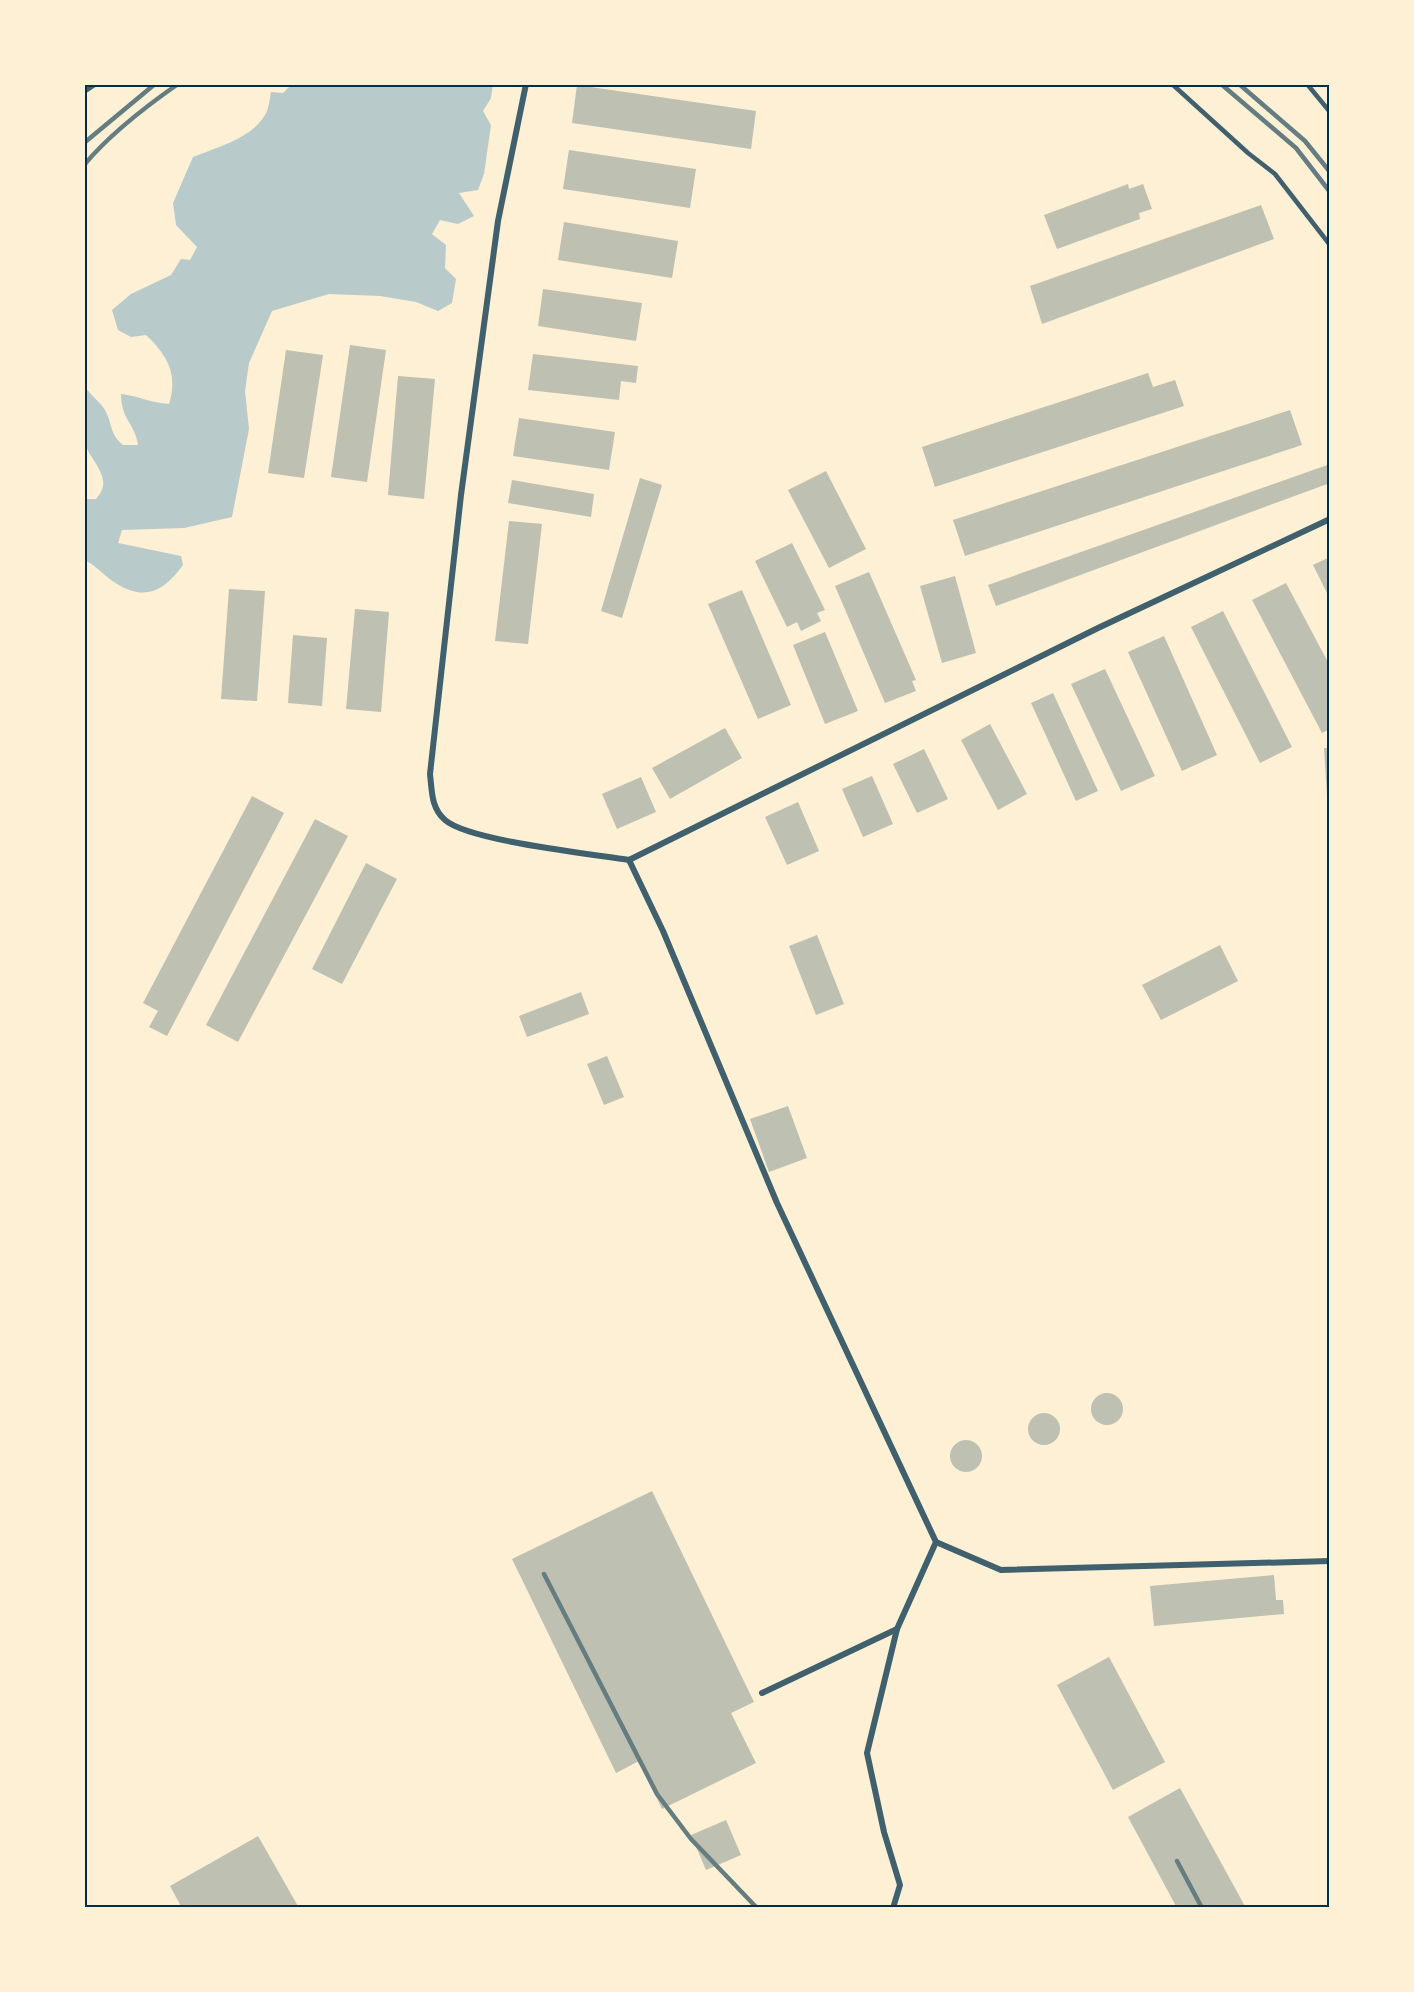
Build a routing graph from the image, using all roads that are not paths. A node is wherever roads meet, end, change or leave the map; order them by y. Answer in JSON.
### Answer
{"nodes":[{"id":1,"x":96,"y":84,"type":"edge"},
{"id":2,"x":526,"y":84,"type":"edge"},
{"id":3,"x":1172,"y":84,"type":"edge"},
{"id":4,"x":1307,"y":84,"type":"edge"},
{"id":5,"x":84,"y":92,"type":"edge"},
{"id":6,"x":1330,"y":112,"type":"edge"},
{"id":7,"x":1330,"y":245,"type":"edge"},
{"id":8,"x":1330,"y":519,"type":"edge"},
{"id":9,"x":628,"y":861,"type":"junction"},
{"id":10,"x":936,"y":1542,"type":"junction"},
{"id":11,"x":1330,"y":1561,"type":"edge"},
{"id":12,"x":897,"y":1629,"type":"junction"},
{"id":13,"x":762,"y":1693,"type":"dead end"},
{"id":14,"x":893,"y":1908,"type":"edge"}],
"edges":[{"from":1,"to":5,"type":"lane"},
{"from":2,"to":9,"type":"street"},
{"from":3,"to":7,"type":"lane"},
{"from":4,"to":6,"type":"lane"},
{"from":8,"to":9,"type":"street"},
{"from":9,"to":10,"type":"street"},
{"from":10,"to":11,"type":"street"},
{"from":10,"to":12,"type":"street"},
{"from":12,"to":13,"type":"street"},
{"from":12,"to":14,"type":"street"}]}
